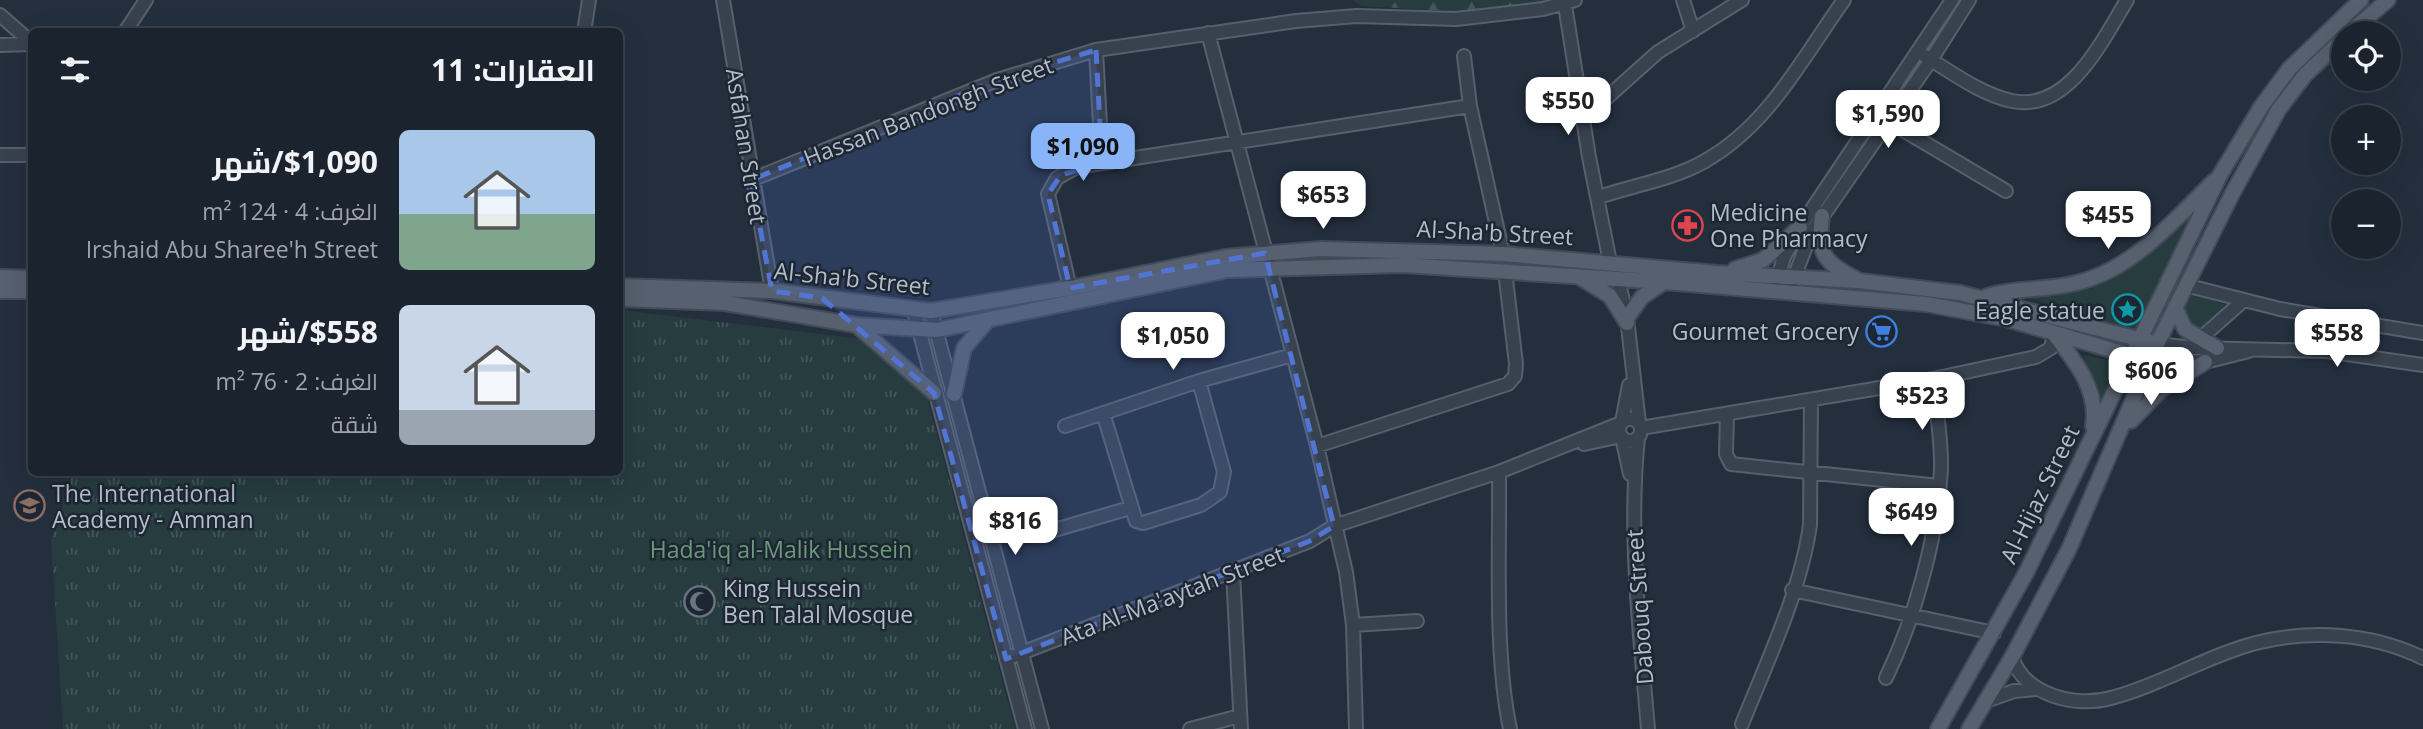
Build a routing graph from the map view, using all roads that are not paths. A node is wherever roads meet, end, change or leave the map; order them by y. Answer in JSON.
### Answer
{"nodes":[{"id":1,"x":146,"y":0,"type":"edge"},
{"id":2,"x":589,"y":0,"type":"edge"},
{"id":3,"x":723,"y":0,"type":"edge"},
{"id":4,"x":1683,"y":0,"type":"edge"},
{"id":5,"x":1742,"y":0,"type":"edge"},
{"id":6,"x":1844,"y":0,"type":"edge"},
{"id":7,"x":1952,"y":0,"type":"edge"},
{"id":8,"x":1969,"y":0,"type":"edge"},
{"id":9,"x":2127,"y":0,"type":"edge"},
{"id":10,"x":2361,"y":0,"type":"edge"},
{"id":11,"x":2388,"y":0,"type":"edge"},
{"id":12,"x":1570,"y":2,"type":"edge"},
{"id":13,"x":0,"y":15,"type":"edge"},
{"id":14,"x":2363,"y":21,"type":"edge"},
{"id":15,"x":128,"y":28,"type":"edge"},
{"id":16,"x":585,"y":28,"type":"edge"},
{"id":17,"x":1693,"y":31,"type":"junction"},
{"id":18,"x":1208,"y":33,"type":"junction"},
{"id":19,"x":28,"y":40,"type":"edge"},
{"id":20,"x":28,"y":44,"type":"edge"},
{"id":21,"x":0,"y":45,"type":"edge"},
{"id":22,"x":1096,"y":50,"type":"junction"},
{"id":23,"x":2331,"y":50,"type":"edge"},
{"id":24,"x":1917,"y":52,"type":"junction"},
{"id":25,"x":1464,"y":56,"type":"dead end"},
{"id":26,"x":1931,"y":60,"type":"junction"},
{"id":27,"x":1470,"y":106,"type":"junction"},
{"id":28,"x":1582,"y":120,"type":"junction"},
{"id":29,"x":1888,"y":121,"type":"junction"},
{"id":30,"x":1235,"y":142,"type":"junction"},
{"id":31,"x":0,"y":155,"type":"edge"},
{"id":32,"x":28,"y":155,"type":"edge"},
{"id":33,"x":1102,"y":163,"type":"junction"},
{"id":34,"x":2220,"y":175,"type":"junction"},
{"id":35,"x":751,"y":180,"type":"junction"},
{"id":36,"x":2006,"y":191,"type":"dead end"},
{"id":37,"x":1599,"y":197,"type":"junction"},
{"id":38,"x":1822,"y":216,"type":"junction"},
{"id":39,"x":1800,"y":227,"type":"junction"},
{"id":40,"x":1265,"y":253,"type":"junction"},
{"id":41,"x":1503,"y":254,"type":"junction"},
{"id":42,"x":1610,"y":262,"type":"junction"},
{"id":43,"x":1269,"y":269,"type":"junction"},
{"id":44,"x":1505,"y":271,"type":"junction"},
{"id":45,"x":1717,"y":273,"type":"junction"},
{"id":46,"x":1577,"y":276,"type":"junction"},
{"id":47,"x":1786,"y":276,"type":"junction"},
{"id":48,"x":0,"y":277,"type":"edge"},
{"id":49,"x":28,"y":278,"type":"edge"},
{"id":50,"x":1618,"y":279,"type":"junction"},
{"id":51,"x":1860,"y":281,"type":"junction"},
{"id":52,"x":1664,"y":282,"type":"junction"},
{"id":53,"x":2185,"y":285,"type":"junction"},
{"id":54,"x":623,"y":286,"type":"edge"},
{"id":55,"x":1070,"y":288,"type":"junction"},
{"id":56,"x":0,"y":290,"type":"edge"},
{"id":57,"x":28,"y":291,"type":"edge"},
{"id":58,"x":772,"y":291,"type":"junction"},
{"id":59,"x":1782,"y":291,"type":"junction"},
{"id":60,"x":1985,"y":297,"type":"junction"},
{"id":61,"x":623,"y":299,"type":"edge"},
{"id":62,"x":2244,"y":300,"type":"junction"},
{"id":63,"x":2175,"y":307,"type":"junction"},
{"id":64,"x":914,"y":311,"type":"junction"},
{"id":65,"x":931,"y":311,"type":"junction"},
{"id":66,"x":987,"y":321,"type":"junction"},
{"id":67,"x":1627,"y":321,"type":"junction"},
{"id":68,"x":856,"y":326,"type":"junction"},
{"id":69,"x":936,"y":330,"type":"junction"},
{"id":70,"x":918,"y":331,"type":"junction"},
{"id":71,"x":2423,"y":333,"type":"edge"},
{"id":72,"x":2054,"y":334,"type":"junction"},
{"id":73,"x":2201,"y":338,"type":"junction"},
{"id":74,"x":2141,"y":341,"type":"junction"},
{"id":75,"x":2157,"y":344,"type":"junction"},
{"id":76,"x":2217,"y":348,"type":"junction"},
{"id":77,"x":2253,"y":350,"type":"junction"},
{"id":78,"x":1292,"y":355,"type":"junction"},
{"id":79,"x":2132,"y":356,"type":"junction"},
{"id":80,"x":2151,"y":359,"type":"junction"},
{"id":81,"x":2205,"y":362,"type":"junction"},
{"id":82,"x":2423,"y":365,"type":"edge"},
{"id":83,"x":1632,"y":375,"type":"junction"},
{"id":84,"x":1933,"y":379,"type":"junction"},
{"id":85,"x":1199,"y":381,"type":"junction"},
{"id":86,"x":934,"y":393,"type":"junction"},
{"id":87,"x":954,"y":394,"type":"junction"},
{"id":88,"x":1811,"y":400,"type":"junction"},
{"id":89,"x":1103,"y":413,"type":"junction"},
{"id":90,"x":1727,"y":415,"type":"junction"},
{"id":91,"x":1065,"y":426,"type":"dead end"},
{"id":92,"x":1622,"y":430,"type":"junction"},
{"id":93,"x":1639,"y":430,"type":"junction"},
{"id":94,"x":2092,"y":435,"type":"junction"},
{"id":95,"x":2117,"y":442,"type":"junction"},
{"id":96,"x":1317,"y":446,"type":"junction"},
{"id":97,"x":1809,"y":470,"type":"junction"},
{"id":98,"x":1499,"y":472,"type":"junction"},
{"id":99,"x":1633,"y":484,"type":"junction"},
{"id":100,"x":1939,"y":486,"type":"junction"},
{"id":101,"x":1130,"y":508,"type":"junction"},
{"id":102,"x":1334,"y":526,"type":"junction"},
{"id":103,"x":1051,"y":531,"type":"dead end"},
{"id":104,"x":1233,"y":572,"type":"junction"},
{"id":105,"x":1792,"y":590,"type":"junction"},
{"id":106,"x":1913,"y":615,"type":"junction"},
{"id":107,"x":1417,"y":621,"type":"dead end"},
{"id":108,"x":1353,"y":625,"type":"junction"},
{"id":109,"x":1994,"y":633,"type":"junction"},
{"id":110,"x":1023,"y":653,"type":"junction"},
{"id":111,"x":2012,"y":657,"type":"junction"},
{"id":112,"x":2423,"y":658,"type":"edge"},
{"id":113,"x":1006,"y":659,"type":"junction"},
{"id":114,"x":1886,"y":678,"type":"dead end"},
{"id":115,"x":2036,"y":689,"type":"junction"},
{"id":116,"x":1986,"y":701,"type":"junction"},
{"id":117,"x":1240,"y":722,"type":"edge"},
{"id":118,"x":1742,"y":724,"type":"dead end"},
{"id":119,"x":1025,"y":729,"type":"edge"},
{"id":120,"x":1042,"y":729,"type":"edge"},
{"id":121,"x":1190,"y":729,"type":"edge"},
{"id":122,"x":1356,"y":729,"type":"edge"},
{"id":123,"x":1510,"y":729,"type":"edge"},
{"id":124,"x":1648,"y":729,"type":"edge"},
{"id":125,"x":1938,"y":729,"type":"edge"},
{"id":126,"x":1969,"y":729,"type":"edge"}],
"edges":[{"from":1,"to":15,"type":"street"},
{"from":2,"to":16,"type":"street"},
{"from":3,"to":35,"type":"street","name":"Asfahan Street"},
{"from":4,"to":17,"type":"street"},
{"from":5,"to":17,"type":"street"},
{"from":6,"to":37,"type":"street"},
{"from":7,"to":24,"type":"street"},
{"from":8,"to":26,"type":"street"},
{"from":9,"to":26,"type":"street"},
{"from":10,"to":34,"type":"main road","name":"Al-Hijaz Street"},
{"from":11,"to":14,"type":"main road"},
{"from":12,"to":18,"type":"street","name":"Hassan Bandongh Street"},
{"from":12,"to":28,"type":"street"},
{"from":13,"to":19,"type":"street"},
{"from":17,"to":28,"type":"street"},
{"from":18,"to":22,"type":"street","name":"Hassan Bandongh Street"},
{"from":18,"to":30,"type":"street"},
{"from":20,"to":21,"type":"street"},
{"from":22,"to":33,"type":"street"},
{"from":22,"to":35,"type":"street","name":"Hassan Bandongh Street"},
{"from":23,"to":53,"type":"main road","name":"Al-Hijaz Street"},
{"from":24,"to":26,"type":"street"},
{"from":24,"to":39,"type":"street"},
{"from":25,"to":27,"type":"street"},
{"from":26,"to":29,"type":"street"},
{"from":27,"to":30,"type":"street"},
{"from":27,"to":41,"type":"street"},
{"from":28,"to":37,"type":"street"},
{"from":29,"to":36,"type":"street"},
{"from":29,"to":38,"type":"street"},
{"from":30,"to":33,"type":"street"},
{"from":30,"to":40,"type":"street"},
{"from":31,"to":32,"type":"street"},
{"from":33,"to":55,"type":"street"},
{"from":34,"to":60,"type":"main road"},
{"from":34,"to":74,"type":"main road","name":"Al-Hijaz Street"},
{"from":35,"to":58,"type":"street","name":"Asfahan Street"},
{"from":37,"to":42,"type":"street"},
{"from":38,"to":47,"type":"street"},
{"from":38,"to":51,"type":"main road"},
{"from":39,"to":45,"type":"main road"},
{"from":39,"to":47,"type":"street"},
{"from":40,"to":41,"type":"main road","name":"Al-Sha'b Street"},
{"from":40,"to":43,"type":"street"},
{"from":40,"to":55,"type":"main road","name":"Al-Sha'b Street"},
{"from":41,"to":42,"type":"main road","name":"Al-Sha'b Street"},
{"from":42,"to":45,"type":"main road","name":"Al-Sha'b Street"},
{"from":43,"to":44,"type":"main road","name":"Al-Sha'b Street"},
{"from":43,"to":66,"type":"main road","name":"Al-Sha'b Street"},
{"from":43,"to":78,"type":"street"},
{"from":44,"to":46,"type":"main road","name":"Al-Sha'b Street"},
{"from":44,"to":96,"type":"street"},
{"from":45,"to":47,"type":"main road","name":"Al-Sha'b Street"},
{"from":46,"to":50,"type":"main road","name":"Al-Sha'b Street"},
{"from":46,"to":67,"type":"main road"},
{"from":47,"to":51,"type":"main road","name":"Al-Sha'b Street"},
{"from":47,"to":59,"type":"street"},
{"from":48,"to":49,"type":"main road"},
{"from":50,"to":52,"type":"main road","name":"Al-Sha'b Street"},
{"from":50,"to":67,"type":"street","name":"Dabouq Street"},
{"from":51,"to":60,"type":"main road","name":"Al-Sha'b Street"},
{"from":52,"to":59,"type":"main road","name":"Al-Sha'b Street"},
{"from":52,"to":67,"type":"main road"},
{"from":53,"to":62,"type":"street"},
{"from":53,"to":63,"type":"main road","name":"Al-Hijaz Street"},
{"from":54,"to":58,"type":"main road","name":"Al-Sha'b Street"},
{"from":55,"to":65,"type":"main road","name":"Al-Sha'b Street"},
{"from":56,"to":57,"type":"main road"},
{"from":58,"to":64,"type":"main road","name":"Al-Sha'b Street"},
{"from":59,"to":72,"type":"main road","name":"Al-Sha'b Street"},
{"from":60,"to":74,"type":"main road","name":"Al-Sha'b Street"},
{"from":61,"to":68,"type":"main road","name":"Al-Sha'b Street"},
{"from":62,"to":71,"type":"street"},
{"from":62,"to":73,"type":"street"},
{"from":63,"to":73,"type":"main road"},
{"from":63,"to":75,"type":"main road","name":"Al-Hijaz Street"},
{"from":64,"to":65,"type":"main road","name":"Al-Sha'b Street"},
{"from":64,"to":70,"type":"street"},
{"from":65,"to":69,"type":"street"},
{"from":66,"to":69,"type":"main road","name":"Al-Sha'b Street"},
{"from":66,"to":87,"type":"main road"},
{"from":67,"to":83,"type":"street","name":"Dabouq Street"},
{"from":68,"to":70,"type":"main road","name":"Al-Sha'b Street"},
{"from":68,"to":86,"type":"main road"},
{"from":69,"to":70,"type":"main road","name":"Al-Sha'b Street"},
{"from":69,"to":87,"type":"street"},
{"from":70,"to":86,"type":"street"},
{"from":72,"to":79,"type":"main road","name":"Al-Sha'b Street"},
{"from":72,"to":84,"type":"street"},
{"from":72,"to":94,"type":"main road"},
{"from":73,"to":76,"type":"main road"},
{"from":74,"to":75,"type":"main road","name":"Al-Sha'b Street"},
{"from":74,"to":79,"type":"main road","name":"Al-Hijaz Street"},
{"from":75,"to":76,"type":"street"},
{"from":75,"to":80,"type":"main road","name":"Al-Hijaz Street"},
{"from":76,"to":77,"type":"street"},
{"from":77,"to":81,"type":"street"},
{"from":77,"to":82,"type":"street"},
{"from":78,"to":85,"type":"street"},
{"from":78,"to":96,"type":"street"},
{"from":79,"to":80,"type":"main road","name":"Al-Sha'b Street"},
{"from":79,"to":94,"type":"main road","name":"Al-Hijaz Street"},
{"from":80,"to":81,"type":"street"},
{"from":80,"to":95,"type":"main road","name":"Al-Hijaz Street"},
{"from":81,"to":95,"type":"main road"},
{"from":83,"to":92,"type":"street","name":"Dabouq Street"},
{"from":83,"to":93,"type":"street","name":"Dabouq Street"},
{"from":84,"to":88,"type":"street"},
{"from":84,"to":100,"type":"street"},
{"from":85,"to":89,"type":"street"},
{"from":85,"to":101,"type":"street"},
{"from":86,"to":113,"type":"street"},
{"from":87,"to":110,"type":"street"},
{"from":88,"to":90,"type":"street"},
{"from":88,"to":97,"type":"street"},
{"from":89,"to":91,"type":"street"},
{"from":89,"to":101,"type":"street"},
{"from":90,"to":93,"type":"street"},
{"from":90,"to":97,"type":"street"},
{"from":92,"to":93,"type":"street"},
{"from":92,"to":93,"type":"street"},
{"from":92,"to":98,"type":"street","name":"Ata Al-Ma'aytah Street"},
{"from":92,"to":99,"type":"street","name":"Dabouq Street"},
{"from":93,"to":99,"type":"street","name":"Dabouq Street"},
{"from":94,"to":109,"type":"main road","name":"Al-Hijaz Street"},
{"from":95,"to":111,"type":"main road","name":"Al-Hijaz Street"},
{"from":96,"to":102,"type":"street"},
{"from":97,"to":100,"type":"street"},
{"from":97,"to":105,"type":"street"},
{"from":98,"to":102,"type":"street","name":"Ata Al-Ma'aytah Street"},
{"from":98,"to":123,"type":"street"},
{"from":99,"to":124,"type":"street","name":"Dabouq Street"},
{"from":100,"to":106,"type":"street"},
{"from":101,"to":103,"type":"street"},
{"from":102,"to":104,"type":"street","name":"Ata Al-Ma'aytah Street"},
{"from":102,"to":108,"type":"street"},
{"from":104,"to":110,"type":"street","name":"Ata Al-Ma'aytah Street"},
{"from":104,"to":117,"type":"street"},
{"from":105,"to":106,"type":"street"},
{"from":105,"to":118,"type":"street"},
{"from":106,"to":109,"type":"street"},
{"from":106,"to":114,"type":"street"},
{"from":107,"to":108,"type":"street"},
{"from":108,"to":122,"type":"street"},
{"from":109,"to":125,"type":"main road","name":"Al-Hijaz Street"},
{"from":110,"to":113,"type":"street","name":"Ata Al-Ma'aytah Street"},
{"from":110,"to":120,"type":"street"},
{"from":111,"to":115,"type":"street"},
{"from":111,"to":116,"type":"main road","name":"Al-Hijaz Street"},
{"from":112,"to":115,"type":"street"},
{"from":113,"to":119,"type":"street"},
{"from":115,"to":116,"type":"street"},
{"from":116,"to":126,"type":"main road","name":"Al-Hijaz Street"},
{"from":117,"to":121,"type":"street"}]}
